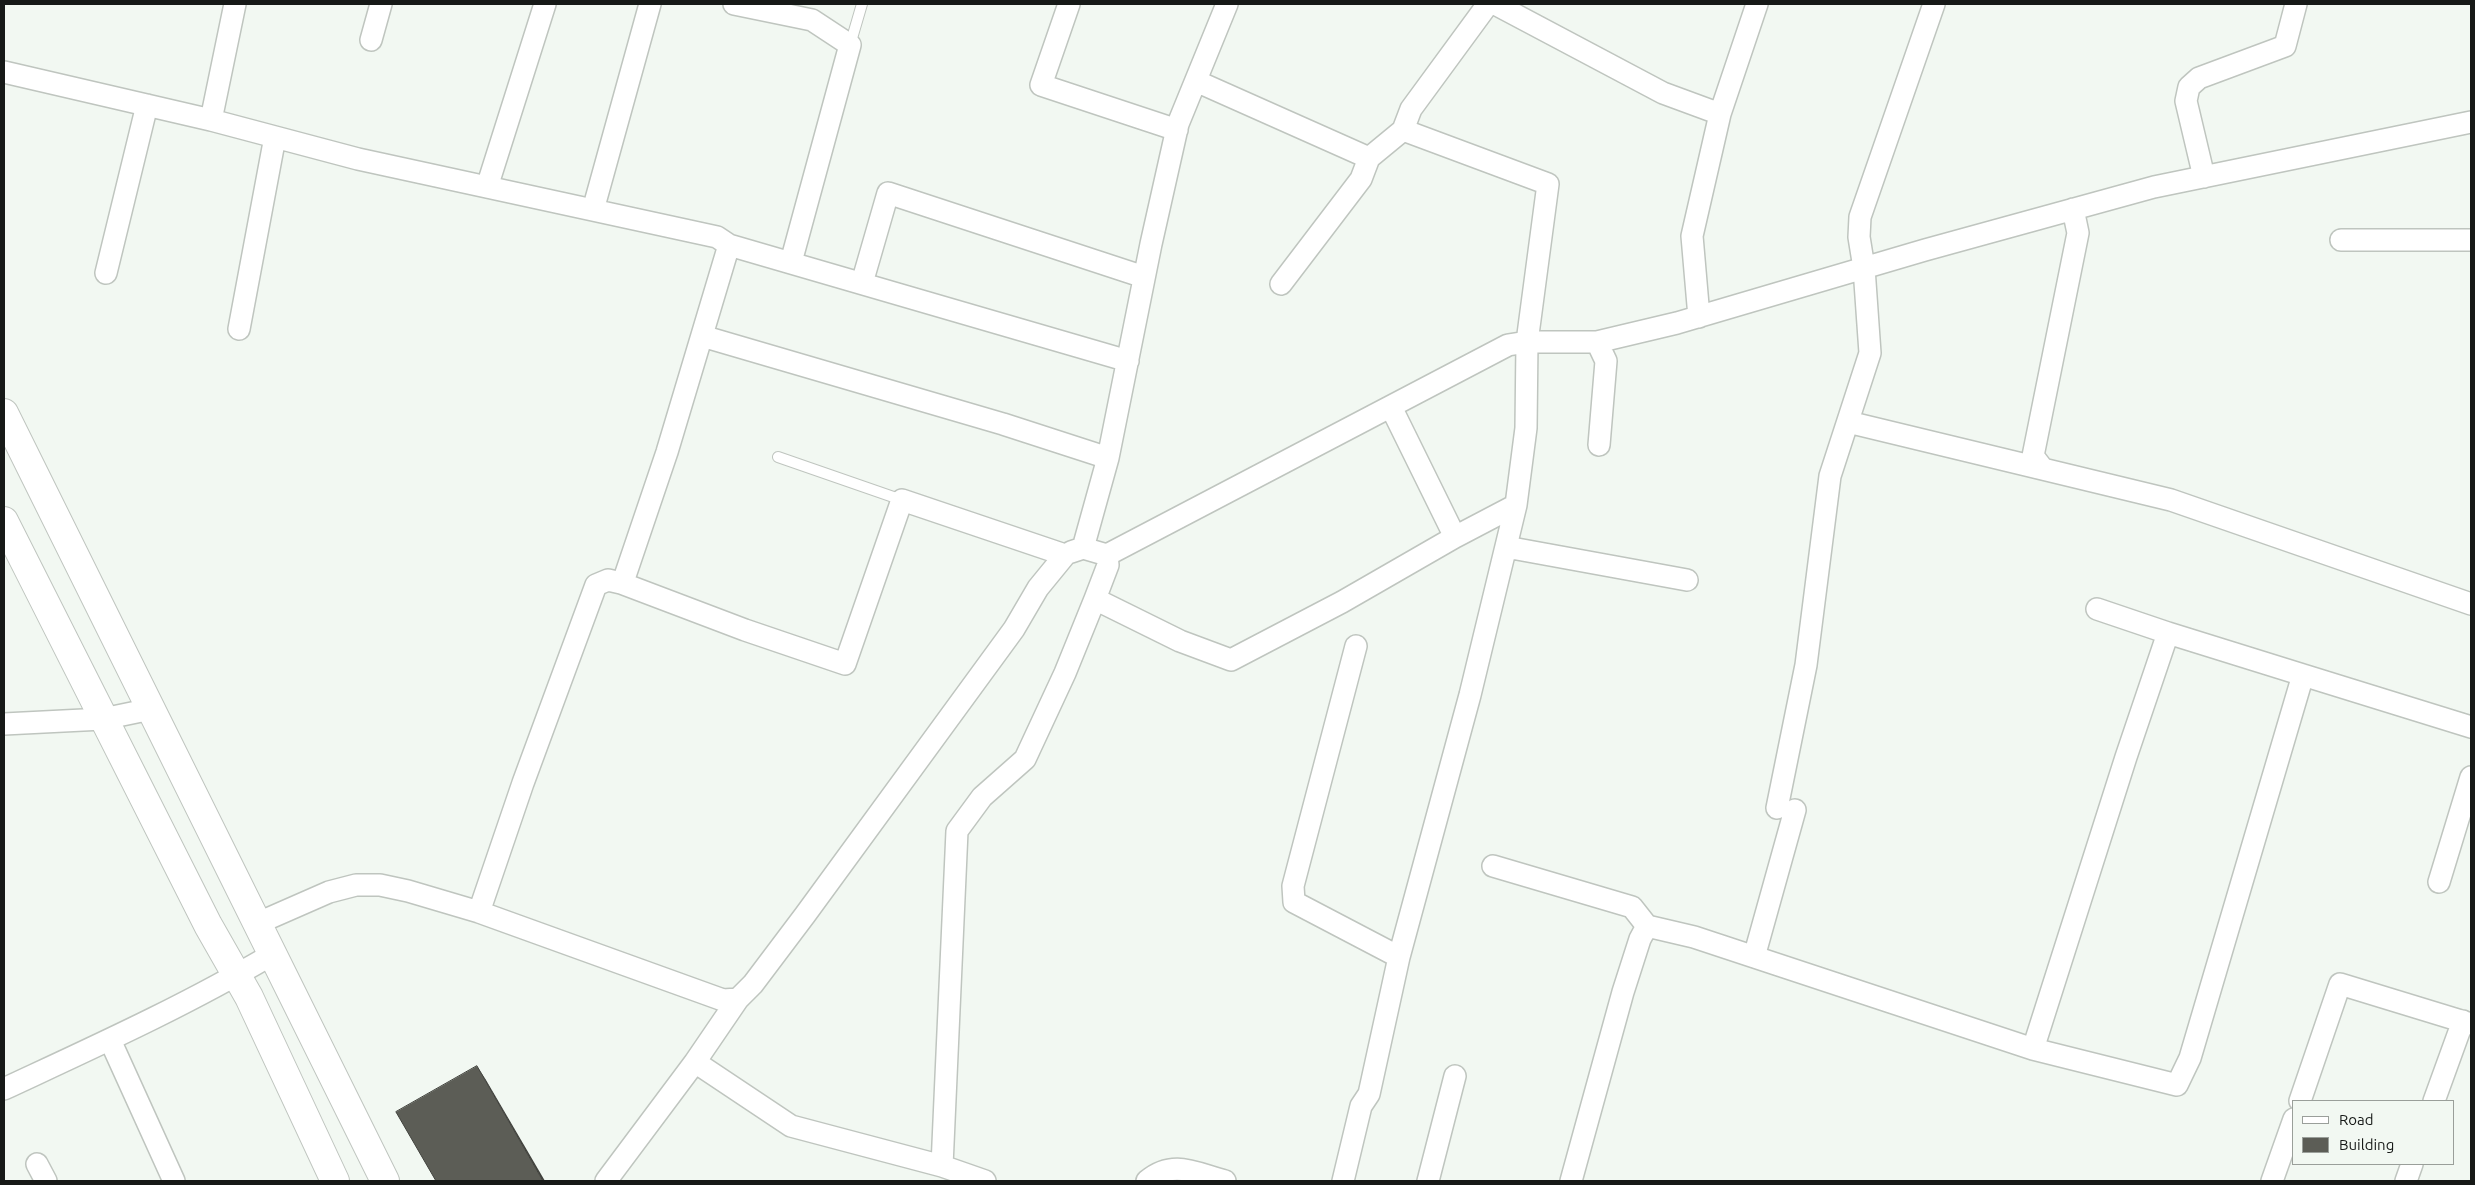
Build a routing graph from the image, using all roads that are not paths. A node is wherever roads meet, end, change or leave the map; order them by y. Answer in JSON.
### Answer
{"nodes":[{"id":1,"x":235,"y":4,"type":"edge"},
{"id":2,"x":381,"y":4,"type":"edge"},
{"id":3,"x":545,"y":4,"type":"edge"},
{"id":4,"x":650,"y":4,"type":"edge"},
{"id":5,"x":734,"y":4,"type":"edge"},
{"id":6,"x":862,"y":4,"type":"edge"},
{"id":7,"x":1069,"y":4,"type":"edge"},
{"id":8,"x":1227,"y":4,"type":"edge"},
{"id":9,"x":1488,"y":4,"type":"edge"},
{"id":10,"x":1495,"y":4,"type":"edge"},
{"id":11,"x":1758,"y":4,"type":"edge"},
{"id":12,"x":1934,"y":4,"type":"edge"},
{"id":13,"x":2296,"y":4,"type":"edge"},
{"id":14,"x":371,"y":40,"type":"dead end"},
{"id":15,"x":850,"y":45,"type":"junction"},
{"id":16,"x":4,"y":72,"type":"edge"},
{"id":17,"x":1196,"y":81,"type":"junction"},
{"id":18,"x":148,"y":105,"type":"junction"},
{"id":19,"x":1720,"y":114,"type":"junction"},
{"id":20,"x":211,"y":120,"type":"junction"},
{"id":21,"x":2471,"y":122,"type":"edge"},
{"id":22,"x":1177,"y":130,"type":"junction"},
{"id":23,"x":1403,"y":130,"type":"junction"},
{"id":24,"x":275,"y":137,"type":"junction"},
{"id":25,"x":1369,"y":158,"type":"junction"},
{"id":26,"x":2204,"y":177,"type":"junction"},
{"id":27,"x":487,"y":187,"type":"junction"},
{"id":28,"x":2073,"y":209,"type":"junction"},
{"id":29,"x":593,"y":210,"type":"junction"},
{"id":30,"x":2341,"y":240,"type":"dead end"},
{"id":31,"x":2471,"y":240,"type":"edge"},
{"id":32,"x":730,"y":245,"type":"junction"},
{"id":33,"x":791,"y":262,"type":"junction"},
{"id":34,"x":1864,"y":268,"type":"junction"},
{"id":35,"x":106,"y":273,"type":"dead end"},
{"id":36,"x":1144,"y":277,"type":"junction"},
{"id":37,"x":862,"y":283,"type":"junction"},
{"id":38,"x":1282,"y":284,"type":"dead end"},
{"id":39,"x":1699,"y":317,"type":"junction"},
{"id":40,"x":239,"y":329,"type":"dead end"},
{"id":41,"x":702,"y":336,"type":"junction"},
{"id":42,"x":1527,"y":342,"type":"junction"},
{"id":43,"x":1597,"y":342,"type":"junction"},
{"id":44,"x":1128,"y":361,"type":"junction"},
{"id":45,"x":1391,"y":407,"type":"junction"},
{"id":46,"x":4,"y":414,"type":"edge"},
{"id":47,"x":1848,"y":422,"type":"junction"},
{"id":48,"x":1599,"y":445,"type":"dead end"},
{"id":49,"x":778,"y":457,"type":"dead end"},
{"id":50,"x":1108,"y":458,"type":"junction"},
{"id":51,"x":2043,"y":469,"type":"junction"},
{"id":52,"x":902,"y":500,"type":"junction"},
{"id":53,"x":1516,"y":505,"type":"junction"},
{"id":54,"x":5,"y":525,"type":"edge"},
{"id":55,"x":1455,"y":537,"type":"junction"},
{"id":56,"x":1506,"y":547,"type":"junction"},
{"id":57,"x":1074,"y":551,"type":"junction"},
{"id":58,"x":1107,"y":555,"type":"junction"},
{"id":59,"x":1687,"y":580,"type":"dead end"},
{"id":60,"x":621,"y":582,"type":"junction"},
{"id":61,"x":1095,"y":599,"type":"junction"},
{"id":62,"x":2471,"y":604,"type":"edge"},
{"id":63,"x":2097,"y":609,"type":"dead end"},
{"id":64,"x":2168,"y":633,"type":"junction"},
{"id":65,"x":1356,"y":646,"type":"dead end"},
{"id":66,"x":2304,"y":674,"type":"junction"},
{"id":67,"x":151,"y":709,"type":"junction"},
{"id":68,"x":103,"y":719,"type":"junction"},
{"id":69,"x":4,"y":724,"type":"edge"},
{"id":70,"x":2471,"y":727,"type":"edge"},
{"id":71,"x":2471,"y":778,"type":"edge"},
{"id":72,"x":1493,"y":866,"type":"dead end"},
{"id":73,"x":2438,"y":882,"type":"dead end"},
{"id":74,"x":479,"y":912,"type":"junction"},
{"id":75,"x":256,"y":924,"type":"junction"},
{"id":76,"x":1647,"y":926,"type":"junction"},
{"id":77,"x":271,"y":955,"type":"junction"},
{"id":78,"x":1754,"y":956,"type":"junction"},
{"id":79,"x":1399,"y":957,"type":"junction"},
{"id":80,"x":237,"y":975,"type":"junction"},
{"id":81,"x":738,"y":999,"type":"junction"},
{"id":82,"x":2467,"y":1022,"type":"edge"},
{"id":83,"x":110,"y":1040,"type":"junction"},
{"id":84,"x":2033,"y":1050,"type":"junction"},
{"id":85,"x":696,"y":1062,"type":"junction"},
{"id":86,"x":1455,"y":1076,"type":"dead end"},
{"id":87,"x":4,"y":1090,"type":"edge"},
{"id":88,"x":2300,"y":1100,"type":"edge"},
{"id":89,"x":2434,"y":1100,"type":"edge"},
{"id":90,"x":2292,"y":1125,"type":"edge"},
{"id":91,"x":2412,"y":1165,"type":"edge"},
{"id":92,"x":942,"y":1166,"type":"junction"},
{"id":93,"x":174,"y":1181,"type":"edge"},
{"id":94,"x":334,"y":1181,"type":"edge"},
{"id":95,"x":385,"y":1181,"type":"edge"},
{"id":96,"x":606,"y":1181,"type":"edge"},
{"id":97,"x":986,"y":1181,"type":"edge"},
{"id":98,"x":1147,"y":1181,"type":"edge"},
{"id":99,"x":1225,"y":1181,"type":"edge"},
{"id":100,"x":1343,"y":1181,"type":"edge"},
{"id":101,"x":1428,"y":1181,"type":"edge"},
{"id":102,"x":1571,"y":1181,"type":"edge"},
{"id":103,"x":2272,"y":1181,"type":"edge"},
{"id":104,"x":2406,"y":1181,"type":"edge"}],
"edges":[{"from":1,"to":20,"type":"street"},
{"from":2,"to":14,"type":"street"},
{"from":3,"to":27,"type":"street"},
{"from":4,"to":29,"type":"street"},
{"from":5,"to":15,"type":"street"},
{"from":6,"to":15,"type":"lane"},
{"from":7,"to":22,"type":"street"},
{"from":8,"to":17,"type":"street"},
{"from":9,"to":23,"type":"street"},
{"from":10,"to":19,"type":"street"},
{"from":11,"to":19,"type":"street"},
{"from":12,"to":34,"type":"street"},
{"from":13,"to":26,"type":"street"},
{"from":15,"to":33,"type":"street"},
{"from":16,"to":18,"type":"street"},
{"from":17,"to":22,"type":"street"},
{"from":17,"to":25,"type":"street"},
{"from":18,"to":20,"type":"street"},
{"from":18,"to":35,"type":"street"},
{"from":19,"to":39,"type":"street"},
{"from":20,"to":24,"type":"street"},
{"from":21,"to":26,"type":"street"},
{"from":22,"to":36,"type":"street"},
{"from":23,"to":25,"type":"street"},
{"from":23,"to":42,"type":"street"},
{"from":24,"to":27,"type":"street"},
{"from":24,"to":40,"type":"street"},
{"from":25,"to":38,"type":"street"},
{"from":26,"to":28,"type":"street"},
{"from":27,"to":29,"type":"street"},
{"from":28,"to":34,"type":"street"},
{"from":28,"to":51,"type":"street"},
{"from":29,"to":32,"type":"street"},
{"from":30,"to":31,"type":"street"},
{"from":32,"to":33,"type":"street"},
{"from":32,"to":41,"type":"street"},
{"from":33,"to":37,"type":"street"},
{"from":34,"to":39,"type":"street"},
{"from":34,"to":47,"type":"street"},
{"from":36,"to":37,"type":"street"},
{"from":36,"to":44,"type":"street"},
{"from":37,"to":44,"type":"street"},
{"from":39,"to":43,"type":"street"},
{"from":41,"to":50,"type":"street"},
{"from":41,"to":60,"type":"street"},
{"from":42,"to":43,"type":"street"},
{"from":42,"to":45,"type":"street"},
{"from":42,"to":53,"type":"street"},
{"from":43,"to":48,"type":"street"},
{"from":44,"to":50,"type":"street"},
{"from":45,"to":55,"type":"street"},
{"from":45,"to":58,"type":"street"},
{"from":46,"to":67,"type":"street"},
{"from":47,"to":51,"type":"street"},
{"from":47,"to":78,"type":"street"},
{"from":49,"to":52,"type":"lane"},
{"from":50,"to":57,"type":"street"},
{"from":51,"to":62,"type":"street"},
{"from":52,"to":57,"type":"street"},
{"from":52,"to":60,"type":"street"},
{"from":53,"to":55,"type":"street"},
{"from":53,"to":56,"type":"street"},
{"from":54,"to":68,"type":"street"},
{"from":55,"to":61,"type":"street"},
{"from":56,"to":59,"type":"street"},
{"from":56,"to":79,"type":"street"},
{"from":57,"to":58,"type":"street"},
{"from":57,"to":81,"type":"street"},
{"from":58,"to":61,"type":"street"},
{"from":60,"to":74,"type":"street"},
{"from":61,"to":92,"type":"street"},
{"from":63,"to":64,"type":"street"},
{"from":64,"to":66,"type":"street"},
{"from":64,"to":84,"type":"street"},
{"from":65,"to":79,"type":"street"},
{"from":66,"to":70,"type":"street"},
{"from":66,"to":84,"type":"street"},
{"from":67,"to":68,"type":"street"},
{"from":67,"to":75,"type":"street"},
{"from":68,"to":69,"type":"street"},
{"from":68,"to":80,"type":"street"},
{"from":71,"to":73,"type":"street"},
{"from":72,"to":76,"type":"street"},
{"from":74,"to":75,"type":"street"},
{"from":74,"to":81,"type":"street"},
{"from":75,"to":77,"type":"street"},
{"from":76,"to":78,"type":"street"},
{"from":76,"to":102,"type":"street"},
{"from":77,"to":80,"type":"street"},
{"from":77,"to":95,"type":"street"},
{"from":78,"to":84,"type":"street"},
{"from":79,"to":100,"type":"street"},
{"from":80,"to":83,"type":"street"},
{"from":80,"to":94,"type":"street"},
{"from":81,"to":85,"type":"street"},
{"from":82,"to":88,"type":"street"},
{"from":82,"to":89,"type":"street"},
{"from":83,"to":87,"type":"street"},
{"from":83,"to":93,"type":"street"},
{"from":85,"to":92,"type":"street"},
{"from":85,"to":96,"type":"street"},
{"from":86,"to":101,"type":"street"},
{"from":90,"to":103,"type":"street"},
{"from":91,"to":104,"type":"street"},
{"from":92,"to":97,"type":"street"},
{"from":98,"to":99,"type":"street"}]}
